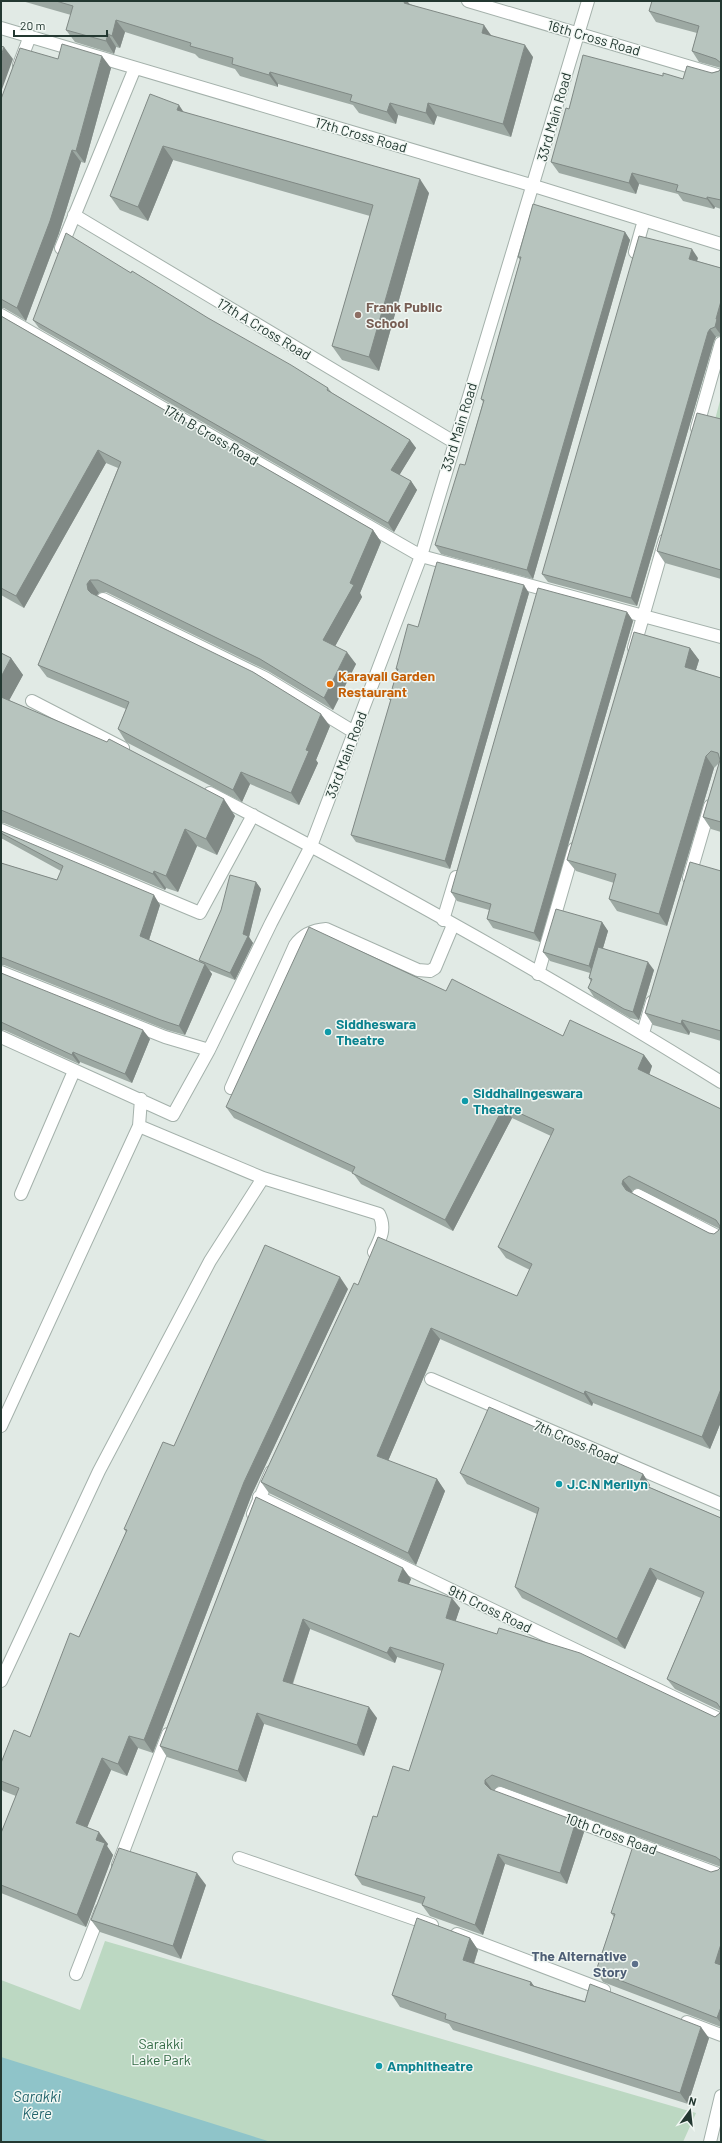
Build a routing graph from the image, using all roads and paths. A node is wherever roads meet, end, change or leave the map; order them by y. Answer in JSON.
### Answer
{"nodes":[{"id":1,"x":468,"y":1,"type":"edge"},
{"id":2,"x":588,"y":1,"type":"edge"},
{"id":3,"x":1,"y":28,"type":"edge"},
{"id":4,"x":578,"y":34,"type":"junction"},
{"id":5,"x":30,"y":36,"type":"junction"},
{"id":6,"x":135,"y":68,"type":"junction"},
{"id":7,"x":721,"y":76,"type":"edge"},
{"id":8,"x":14,"y":78,"type":"edge"},
{"id":9,"x":534,"y":186,"type":"junction"},
{"id":10,"x":74,"y":215,"type":"junction"},
{"id":11,"x":644,"y":220,"type":"junction"},
{"id":12,"x":721,"y":244,"type":"edge"},
{"id":13,"x":57,"y":258,"type":"edge"},
{"id":14,"x":631,"y":266,"type":"edge"},
{"id":15,"x":1,"y":315,"type":"edge"},
{"id":16,"x":35,"y":316,"type":"edge"},
{"id":17,"x":30,"y":331,"type":"junction"},
{"id":18,"x":721,"y":343,"type":"edge"},
{"id":19,"x":454,"y":442,"type":"junction"},
{"id":20,"x":693,"y":442,"type":"edge"},
{"id":21,"x":669,"y":525,"type":"edge"},
{"id":22,"x":421,"y":556,"type":"junction"},
{"id":23,"x":540,"y":583,"type":"junction"},
{"id":24,"x":103,"y":599,"type":"edge"},
{"id":25,"x":535,"y":602,"type":"edge"},
{"id":26,"x":643,"y":616,"type":"junction"},
{"id":27,"x":721,"y":637,"type":"edge"},
{"id":28,"x":630,"y":662,"type":"edge"},
{"id":29,"x":32,"y":701,"type":"dead end"},
{"id":30,"x":354,"y":732,"type":"junction"},
{"id":31,"x":136,"y":755,"type":"edge"},
{"id":32,"x":198,"y":787,"type":"edge"},
{"id":33,"x":714,"y":792,"type":"edge"},
{"id":34,"x":253,"y":815,"type":"junction"},
{"id":35,"x":1,"y":830,"type":"edge"},
{"id":36,"x":578,"y":837,"type":"edge"},
{"id":37,"x":312,"y":846,"type":"junction"},
{"id":38,"x":458,"y":867,"type":"edge"},
{"id":39,"x":685,"y":890,"type":"edge"},
{"id":40,"x":448,"y":923,"type":"junction"},
{"id":41,"x":1,"y":972,"type":"edge"},
{"id":42,"x":538,"y":974,"type":"junction"},
{"id":43,"x":656,"y":988,"type":"edge"},
{"id":44,"x":643,"y":1033,"type":"junction"},
{"id":45,"x":1,"y":1037,"type":"edge"},
{"id":46,"x":209,"y":1050,"type":"junction"},
{"id":47,"x":74,"y":1071,"type":"junction"},
{"id":48,"x":721,"y":1082,"type":"edge"},
{"id":49,"x":231,"y":1088,"type":"dead end"},
{"id":50,"x":141,"y":1099,"type":"junction"},
{"id":51,"x":139,"y":1126,"type":"junction"},
{"id":52,"x":263,"y":1178,"type":"junction"},
{"id":53,"x":21,"y":1194,"type":"dead end"},
{"id":54,"x":638,"y":1195,"type":"edge"},
{"id":55,"x":721,"y":1238,"type":"edge"},
{"id":56,"x":369,"y":1264,"type":"edge"},
{"id":57,"x":431,"y":1379,"type":"dead end"},
{"id":58,"x":1,"y":1426,"type":"edge"},
{"id":59,"x":276,"y":1462,"type":"edge"},
{"id":60,"x":259,"y":1497,"type":"junction"},
{"id":61,"x":721,"y":1504,"type":"edge"},
{"id":62,"x":248,"y":1527,"type":"edge"},
{"id":63,"x":1,"y":1681,"type":"edge"},
{"id":64,"x":721,"y":1720,"type":"edge"},
{"id":65,"x":173,"y":1721,"type":"edge"},
{"id":66,"x":500,"y":1793,"type":"edge"},
{"id":67,"x":239,"y":1858,"type":"dead end"},
{"id":68,"x":721,"y":1875,"type":"edge"},
{"id":69,"x":113,"y":1877,"type":"edge"},
{"id":70,"x":105,"y":1899,"type":"edge"},
{"id":71,"x":76,"y":1974,"type":"dead end"},
{"id":72,"x":617,"y":1995,"type":"edge"},
{"id":73,"x":676,"y":2018,"type":"edge"},
{"id":74,"x":721,"y":2035,"type":"edge"},
{"id":75,"x":721,"y":2096,"type":"edge"},
{"id":76,"x":710,"y":2142,"type":"edge"}],
"edges":[{"from":1,"to":4,"type":"street","name":"16th Cross Road"},
{"from":2,"to":4,"type":"street","name":"33rd Main Road"},
{"from":3,"to":5,"type":"street","name":"17th Cross Road"},
{"from":4,"to":7,"type":"street","name":"16th Cross Road"},
{"from":4,"to":9,"type":"street","name":"33rd Main Road"},
{"from":5,"to":6,"type":"street","name":"17th Cross Road"},
{"from":5,"to":8,"type":"street"},
{"from":6,"to":9,"type":"street","name":"17th Cross Road"},
{"from":6,"to":10,"type":"street"},
{"from":9,"to":11,"type":"street","name":"17th Cross Road"},
{"from":9,"to":19,"type":"street","name":"33rd Main Road"},
{"from":10,"to":13,"type":"street"},
{"from":10,"to":19,"type":"street","name":"17th A Cross Road"},
{"from":11,"to":12,"type":"street","name":"17th Cross Road"},
{"from":11,"to":14,"type":"street"},
{"from":15,"to":17,"type":"street","name":"17th B Cross Road"},
{"from":16,"to":17,"type":"street"},
{"from":17,"to":22,"type":"street","name":"17th B Cross Road"},
{"from":18,"to":20,"type":"street"},
{"from":19,"to":22,"type":"street","name":"33rd Main Road"},
{"from":21,"to":26,"type":"street"},
{"from":22,"to":23,"type":"street","name":"17th B Cross Road"},
{"from":22,"to":30,"type":"street","name":"33rd Main Road"},
{"from":23,"to":25,"type":"street"},
{"from":23,"to":26,"type":"street","name":"17th B Cross Road"},
{"from":24,"to":30,"type":"street"},
{"from":26,"to":27,"type":"street","name":"17th B Cross Road"},
{"from":26,"to":28,"type":"street"},
{"from":29,"to":31,"type":"street"},
{"from":30,"to":37,"type":"street","name":"33rd Main Road"},
{"from":32,"to":34,"type":"street"},
{"from":33,"to":39,"type":"street"},
{"from":34,"to":35,"type":"street"},
{"from":34,"to":37,"type":"street"},
{"from":36,"to":42,"type":"street"},
{"from":37,"to":40,"type":"street"},
{"from":37,"to":46,"type":"street","name":"33rd Main Road"},
{"from":38,"to":40,"type":"street"},
{"from":40,"to":42,"type":"street"},
{"from":40,"to":49,"type":"street"},
{"from":41,"to":46,"type":"street"},
{"from":42,"to":44,"type":"street"},
{"from":43,"to":44,"type":"street"},
{"from":44,"to":48,"type":"street"},
{"from":45,"to":47,"type":"street"},
{"from":46,"to":50,"type":"street","name":"33rd Main Road"},
{"from":47,"to":50,"type":"street"},
{"from":47,"to":53,"type":"street"},
{"from":50,"to":51,"type":"street"},
{"from":51,"to":52,"type":"street"},
{"from":51,"to":58,"type":"street"},
{"from":52,"to":56,"type":"street"},
{"from":52,"to":63,"type":"street"},
{"from":54,"to":55,"type":"street"},
{"from":57,"to":61,"type":"street","name":"7th Cross Road"},
{"from":59,"to":60,"type":"street"},
{"from":60,"to":62,"type":"street"},
{"from":60,"to":64,"type":"street","name":"9th Cross Road"},
{"from":65,"to":69,"type":"street"},
{"from":66,"to":68,"type":"street","name":"10th Cross Road"},
{"from":67,"to":72,"type":"street"},
{"from":70,"to":71,"type":"street"},
{"from":73,"to":74,"type":"street"},
{"from":75,"to":76,"type":"street"}]}
